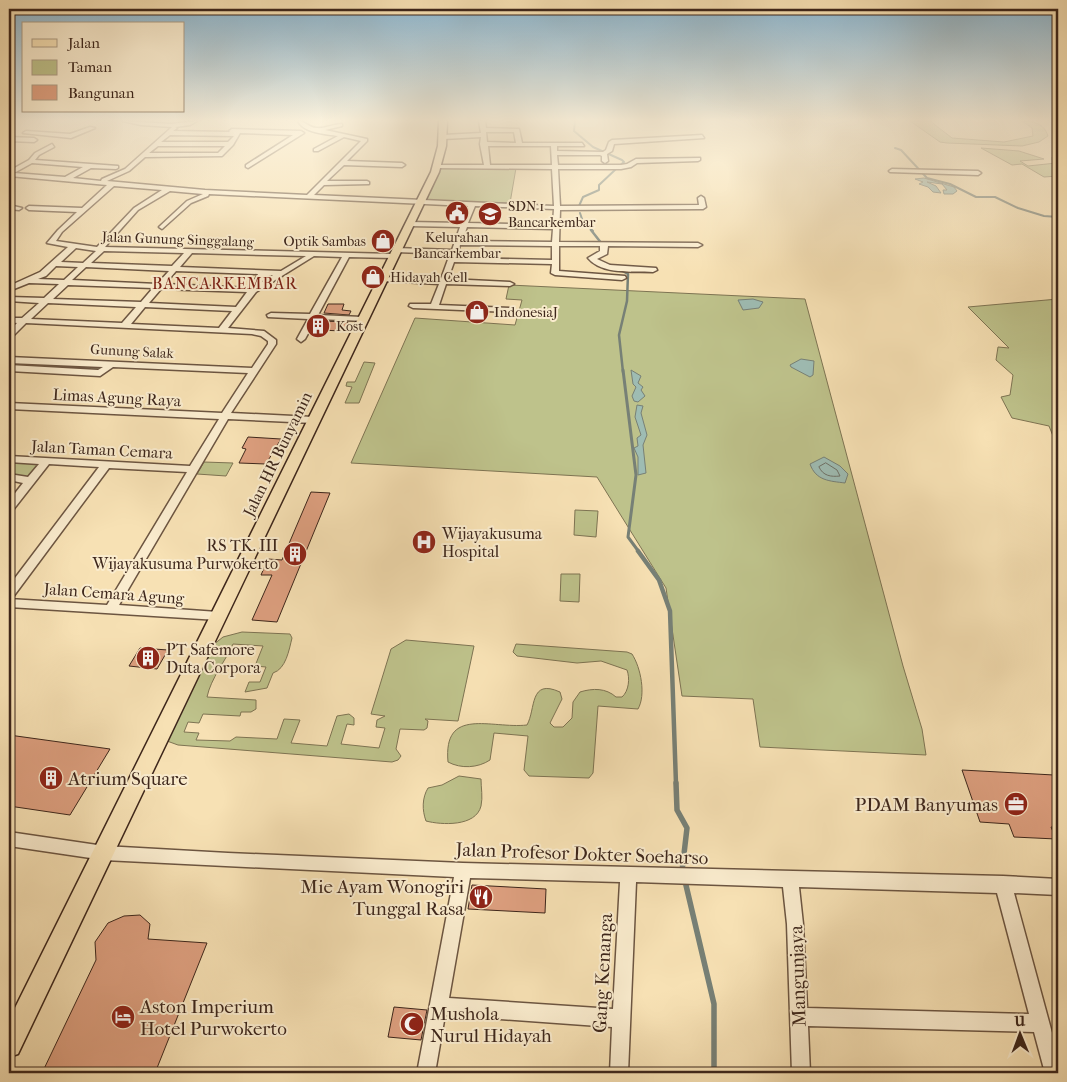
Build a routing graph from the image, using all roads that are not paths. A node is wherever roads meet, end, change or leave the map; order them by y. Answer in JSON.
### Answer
{"nodes":[{"id":1,"x":80,"y":171,"type":"edge"},
{"id":2,"x":125,"y":171,"type":"edge"},
{"id":3,"x":334,"y":171,"type":"edge"},
{"id":4,"x":436,"y":171,"type":"edge"},
{"id":5,"x":554,"y":171,"type":"edge"},
{"id":6,"x":913,"y":171,"type":"edge"},
{"id":7,"x":978,"y":173,"type":"dead end"},
{"id":8,"x":9,"y":174,"type":"edge"},
{"id":9,"x":67,"y":179,"type":"junction"},
{"id":10,"x":100,"y":182,"type":"junction"},
{"id":11,"x":113,"y":183,"type":"junction"},
{"id":12,"x":322,"y":183,"type":"junction"},
{"id":13,"x":367,"y":183,"type":"dead end"},
{"id":14,"x":168,"y":189,"type":"junction"},
{"id":15,"x":213,"y":193,"type":"junction"},
{"id":16,"x":277,"y":196,"type":"junction"},
{"id":17,"x":308,"y":197,"type":"junction"},
{"id":18,"x":700,"y":198,"type":"dead end"},
{"id":19,"x":419,"y":202,"type":"junction"},
{"id":20,"x":268,"y":204,"type":"dead end"},
{"id":21,"x":472,"y":204,"type":"junction"},
{"id":22,"x":9,"y":207,"type":"edge"},
{"id":23,"x":19,"y":208,"type":"dead end"},
{"id":24,"x":29,"y":208,"type":"dead end"},
{"id":25,"x":557,"y":208,"type":"junction"},
{"id":26,"x":82,"y":210,"type":"junction"},
{"id":27,"x":409,"y":224,"type":"junction"},
{"id":28,"x":464,"y":225,"type":"junction"},
{"id":29,"x":162,"y":227,"type":"dead end"},
{"id":30,"x":556,"y":227,"type":"junction"},
{"id":31,"x":457,"y":243,"type":"junction"},
{"id":32,"x":556,"y":245,"type":"junction"},
{"id":33,"x":604,"y":245,"type":"junction"},
{"id":34,"x":698,"y":245,"type":"dead end"},
{"id":35,"x":74,"y":246,"type":"junction"},
{"id":36,"x":101,"y":249,"type":"junction"},
{"id":37,"x":190,"y":251,"type":"junction"},
{"id":38,"x":454,"y":252,"type":"junction"},
{"id":39,"x":394,"y":253,"type":"junction"},
{"id":40,"x":292,"y":255,"type":"junction"},
{"id":41,"x":312,"y":255,"type":"junction"},
{"id":42,"x":346,"y":256,"type":"junction"},
{"id":43,"x":451,"y":260,"type":"junction"},
{"id":44,"x":556,"y":262,"type":"junction"},
{"id":45,"x":54,"y":264,"type":"junction"},
{"id":46,"x":85,"y":265,"type":"junction"},
{"id":47,"x":174,"y":269,"type":"junction"},
{"id":48,"x":653,"y":270,"type":"dead end"},
{"id":49,"x":284,"y":272,"type":"junction"},
{"id":50,"x":263,"y":273,"type":"junction"},
{"id":51,"x":622,"y":278,"type":"dead end"},
{"id":52,"x":382,"y":279,"type":"junction"},
{"id":53,"x":444,"y":280,"type":"junction"},
{"id":54,"x":31,"y":281,"type":"junction"},
{"id":55,"x":67,"y":282,"type":"junction"},
{"id":56,"x":510,"y":284,"type":"dead end"},
{"id":57,"x":159,"y":286,"type":"junction"},
{"id":58,"x":9,"y":289,"type":"edge"},
{"id":59,"x":252,"y":290,"type":"junction"},
{"id":60,"x":9,"y":299,"type":"edge"},
{"id":61,"x":47,"y":301,"type":"junction"},
{"id":62,"x":143,"y":305,"type":"junction"},
{"id":63,"x":413,"y":306,"type":"dead end"},
{"id":64,"x":434,"y":307,"type":"junction"},
{"id":65,"x":238,"y":309,"type":"junction"},
{"id":66,"x":510,"y":310,"type":"dead end"},
{"id":67,"x":271,"y":314,"type":"dead end"},
{"id":68,"x":312,"y":317,"type":"junction"},
{"id":69,"x":362,"y":319,"type":"junction"},
{"id":70,"x":9,"y":320,"type":"edge"},
{"id":71,"x":17,"y":325,"type":"edge"},
{"id":72,"x":124,"y":326,"type":"junction"},
{"id":73,"x":222,"y":330,"type":"junction"},
{"id":74,"x":9,"y":335,"type":"edge"},
{"id":75,"x":301,"y":339,"type":"dead end"},
{"id":76,"x":9,"y":360,"type":"edge"},
{"id":77,"x":111,"y":365,"type":"junction"},
{"id":78,"x":9,"y":368,"type":"edge"},
{"id":79,"x":253,"y":371,"type":"junction"},
{"id":80,"x":9,"y":406,"type":"edge"},
{"id":81,"x":225,"y":416,"type":"junction"},
{"id":82,"x":313,"y":420,"type":"junction"},
{"id":83,"x":9,"y":459,"type":"edge"},
{"id":84,"x":46,"y":462,"type":"junction"},
{"id":85,"x":106,"y":465,"type":"junction"},
{"id":86,"x":193,"y":469,"type":"junction"},
{"id":87,"x":9,"y":477,"type":"edge"},
{"id":88,"x":32,"y":481,"type":"junction"},
{"id":89,"x":9,"y":508,"type":"edge"},
{"id":90,"x":9,"y":594,"type":"edge"},
{"id":91,"x":9,"y":602,"type":"edge"},
{"id":92,"x":111,"y":608,"type":"junction"},
{"id":93,"x":218,"y":616,"type":"junction"},
{"id":94,"x":9,"y":839,"type":"edge"},
{"id":95,"x":104,"y":853,"type":"junction"},
{"id":96,"x":463,"y":870,"type":"junction"},
{"id":97,"x":628,"y":874,"type":"junction"},
{"id":98,"x":790,"y":878,"type":"junction"},
{"id":99,"x":1003,"y":884,"type":"junction"},
{"id":100,"x":1058,"y":887,"type":"edge"},
{"id":101,"x":438,"y":1006,"type":"junction"},
{"id":102,"x":798,"y":1017,"type":"junction"},
{"id":103,"x":622,"y":1019,"type":"junction"},
{"id":104,"x":1041,"y":1023,"type":"junction"},
{"id":105,"x":9,"y":1044,"type":"edge"},
{"id":106,"x":426,"y":1073,"type":"edge"},
{"id":107,"x":619,"y":1073,"type":"edge"},
{"id":108,"x":801,"y":1073,"type":"edge"},
{"id":109,"x":1054,"y":1073,"type":"edge"}],
"edges":[{"from":1,"to":9,"type":"street"},
{"from":2,"to":10,"type":"street"},
{"from":3,"to":12,"type":"street"},
{"from":4,"to":19,"type":"main road","name":"Jalan HR Bunyamin"},
{"from":5,"to":25,"type":"street"},
{"from":6,"to":7,"type":"street"},
{"from":8,"to":9,"type":"street"},
{"from":9,"to":10,"type":"street"},
{"from":10,"to":11,"type":"street"},
{"from":11,"to":14,"type":"street"},
{"from":11,"to":26,"type":"street","name":"Jalan Gunung Singgalang"},
{"from":12,"to":13,"type":"street"},
{"from":12,"to":17,"type":"street"},
{"from":14,"to":15,"type":"street"},
{"from":14,"to":36,"type":"street"},
{"from":15,"to":16,"type":"street"},
{"from":15,"to":29,"type":"street"},
{"from":16,"to":17,"type":"street"},
{"from":16,"to":20,"type":"street"},
{"from":17,"to":19,"type":"street"},
{"from":18,"to":25,"type":"street"},
{"from":19,"to":21,"type":"street"},
{"from":19,"to":27,"type":"main road","name":"Jalan HR Bunyamin"},
{"from":21,"to":25,"type":"street"},
{"from":21,"to":28,"type":"street"},
{"from":22,"to":23,"type":"street"},
{"from":24,"to":26,"type":"street"},
{"from":25,"to":30,"type":"street"},
{"from":26,"to":35,"type":"street","name":"Jalan Gunung Singgalang"},
{"from":27,"to":28,"type":"street"},
{"from":27,"to":39,"type":"main road","name":"Jalan HR Bunyamin"},
{"from":28,"to":30,"type":"street"},
{"from":28,"to":31,"type":"street"},
{"from":30,"to":32,"type":"street"},
{"from":31,"to":32,"type":"street"},
{"from":31,"to":38,"type":"street"},
{"from":32,"to":33,"type":"street"},
{"from":32,"to":44,"type":"street"},
{"from":33,"to":34,"type":"street"},
{"from":33,"to":48,"type":"street"},
{"from":35,"to":36,"type":"street","name":"Jalan Gunung Singgalang"},
{"from":35,"to":45,"type":"street"},
{"from":36,"to":37,"type":"street","name":"Jalan Gunung Singgalang"},
{"from":36,"to":46,"type":"street"},
{"from":37,"to":40,"type":"street","name":"Jalan Gunung Singgalang"},
{"from":37,"to":47,"type":"street"},
{"from":38,"to":39,"type":"street","name":"Jalan Gunung Singgalang"},
{"from":38,"to":43,"type":"street"},
{"from":39,"to":42,"type":"street","name":"Jalan Gunung Singgalang"},
{"from":39,"to":52,"type":"main road","name":"Jalan HR Bunyamin"},
{"from":40,"to":41,"type":"street","name":"Jalan Gunung Singgalang"},
{"from":40,"to":49,"type":"street"},
{"from":41,"to":42,"type":"street","name":"Jalan Gunung Singgalang"},
{"from":41,"to":49,"type":"street"},
{"from":42,"to":68,"type":"street"},
{"from":43,"to":44,"type":"street"},
{"from":43,"to":53,"type":"street"},
{"from":44,"to":51,"type":"street"},
{"from":45,"to":46,"type":"street"},
{"from":45,"to":54,"type":"street"},
{"from":46,"to":47,"type":"street"},
{"from":46,"to":55,"type":"street"},
{"from":47,"to":50,"type":"street"},
{"from":47,"to":57,"type":"street"},
{"from":49,"to":50,"type":"street"},
{"from":49,"to":59,"type":"street"},
{"from":50,"to":59,"type":"street"},
{"from":52,"to":53,"type":"street"},
{"from":52,"to":69,"type":"main road","name":"Jalan HR Bunyamin"},
{"from":53,"to":56,"type":"street"},
{"from":53,"to":64,"type":"street"},
{"from":54,"to":55,"type":"street"},
{"from":54,"to":58,"type":"street"},
{"from":55,"to":57,"type":"street"},
{"from":55,"to":61,"type":"street"},
{"from":57,"to":59,"type":"street"},
{"from":57,"to":62,"type":"street"},
{"from":59,"to":65,"type":"street"},
{"from":60,"to":61,"type":"street"},
{"from":61,"to":62,"type":"street"},
{"from":61,"to":71,"type":"street"},
{"from":62,"to":65,"type":"street"},
{"from":62,"to":72,"type":"street"},
{"from":63,"to":64,"type":"street"},
{"from":64,"to":66,"type":"street"},
{"from":65,"to":73,"type":"street"},
{"from":67,"to":68,"type":"street"},
{"from":68,"to":69,"type":"street"},
{"from":68,"to":75,"type":"street"},
{"from":69,"to":82,"type":"main road","name":"Jalan HR Bunyamin"},
{"from":70,"to":71,"type":"street"},
{"from":71,"to":72,"type":"street"},
{"from":71,"to":74,"type":"street"},
{"from":72,"to":73,"type":"street"},
{"from":73,"to":79,"type":"street"},
{"from":76,"to":77,"type":"street","name":"Gunung Salak"},
{"from":77,"to":78,"type":"street"},
{"from":77,"to":79,"type":"street","name":"Gunung Salak"},
{"from":79,"to":81,"type":"street"},
{"from":80,"to":81,"type":"street","name":"Limas Agung Raya"},
{"from":81,"to":82,"type":"street","name":"Limas Agung Raya"},
{"from":81,"to":86,"type":"street"},
{"from":82,"to":93,"type":"main road","name":"Jalan HR Bunyamin"},
{"from":83,"to":84,"type":"street","name":"Jalan Taman Cemara"},
{"from":84,"to":85,"type":"street","name":"Jalan Taman Cemara"},
{"from":84,"to":88,"type":"street"},
{"from":85,"to":86,"type":"street","name":"Jalan Taman Cemara"},
{"from":85,"to":90,"type":"street"},
{"from":86,"to":92,"type":"street"},
{"from":87,"to":88,"type":"street"},
{"from":88,"to":89,"type":"street"},
{"from":91,"to":92,"type":"street","name":"Jalan Cemara Agung"},
{"from":92,"to":93,"type":"street","name":"Jalan Cemara Agung"},
{"from":93,"to":95,"type":"main road","name":"Jalan HR Bunyamin"},
{"from":94,"to":95,"type":"street","name":"Jalan Profesor Dokter Soeharso"},
{"from":95,"to":96,"type":"street","name":"Jalan Profesor Dokter Soeharso"},
{"from":95,"to":105,"type":"main road","name":"Jalan HR Bunyamin"},
{"from":96,"to":97,"type":"street","name":"Jalan Profesor Dokter Soeharso"},
{"from":96,"to":101,"type":"street"},
{"from":97,"to":98,"type":"street","name":"Jalan Profesor Dokter Soeharso"},
{"from":97,"to":103,"type":"street","name":"Gang Kenanga"},
{"from":98,"to":99,"type":"street","name":"Jalan Profesor Dokter Soeharso"},
{"from":98,"to":102,"type":"street","name":"Mangunjaya"},
{"from":99,"to":100,"type":"street","name":"Jalan Profesor Dokter Soeharso"},
{"from":99,"to":104,"type":"street"},
{"from":101,"to":103,"type":"street"},
{"from":101,"to":106,"type":"street"},
{"from":102,"to":104,"type":"street"},
{"from":102,"to":108,"type":"street","name":"Mangunjaya"},
{"from":103,"to":107,"type":"street","name":"Gang Kenanga"},
{"from":104,"to":109,"type":"street"}]}
